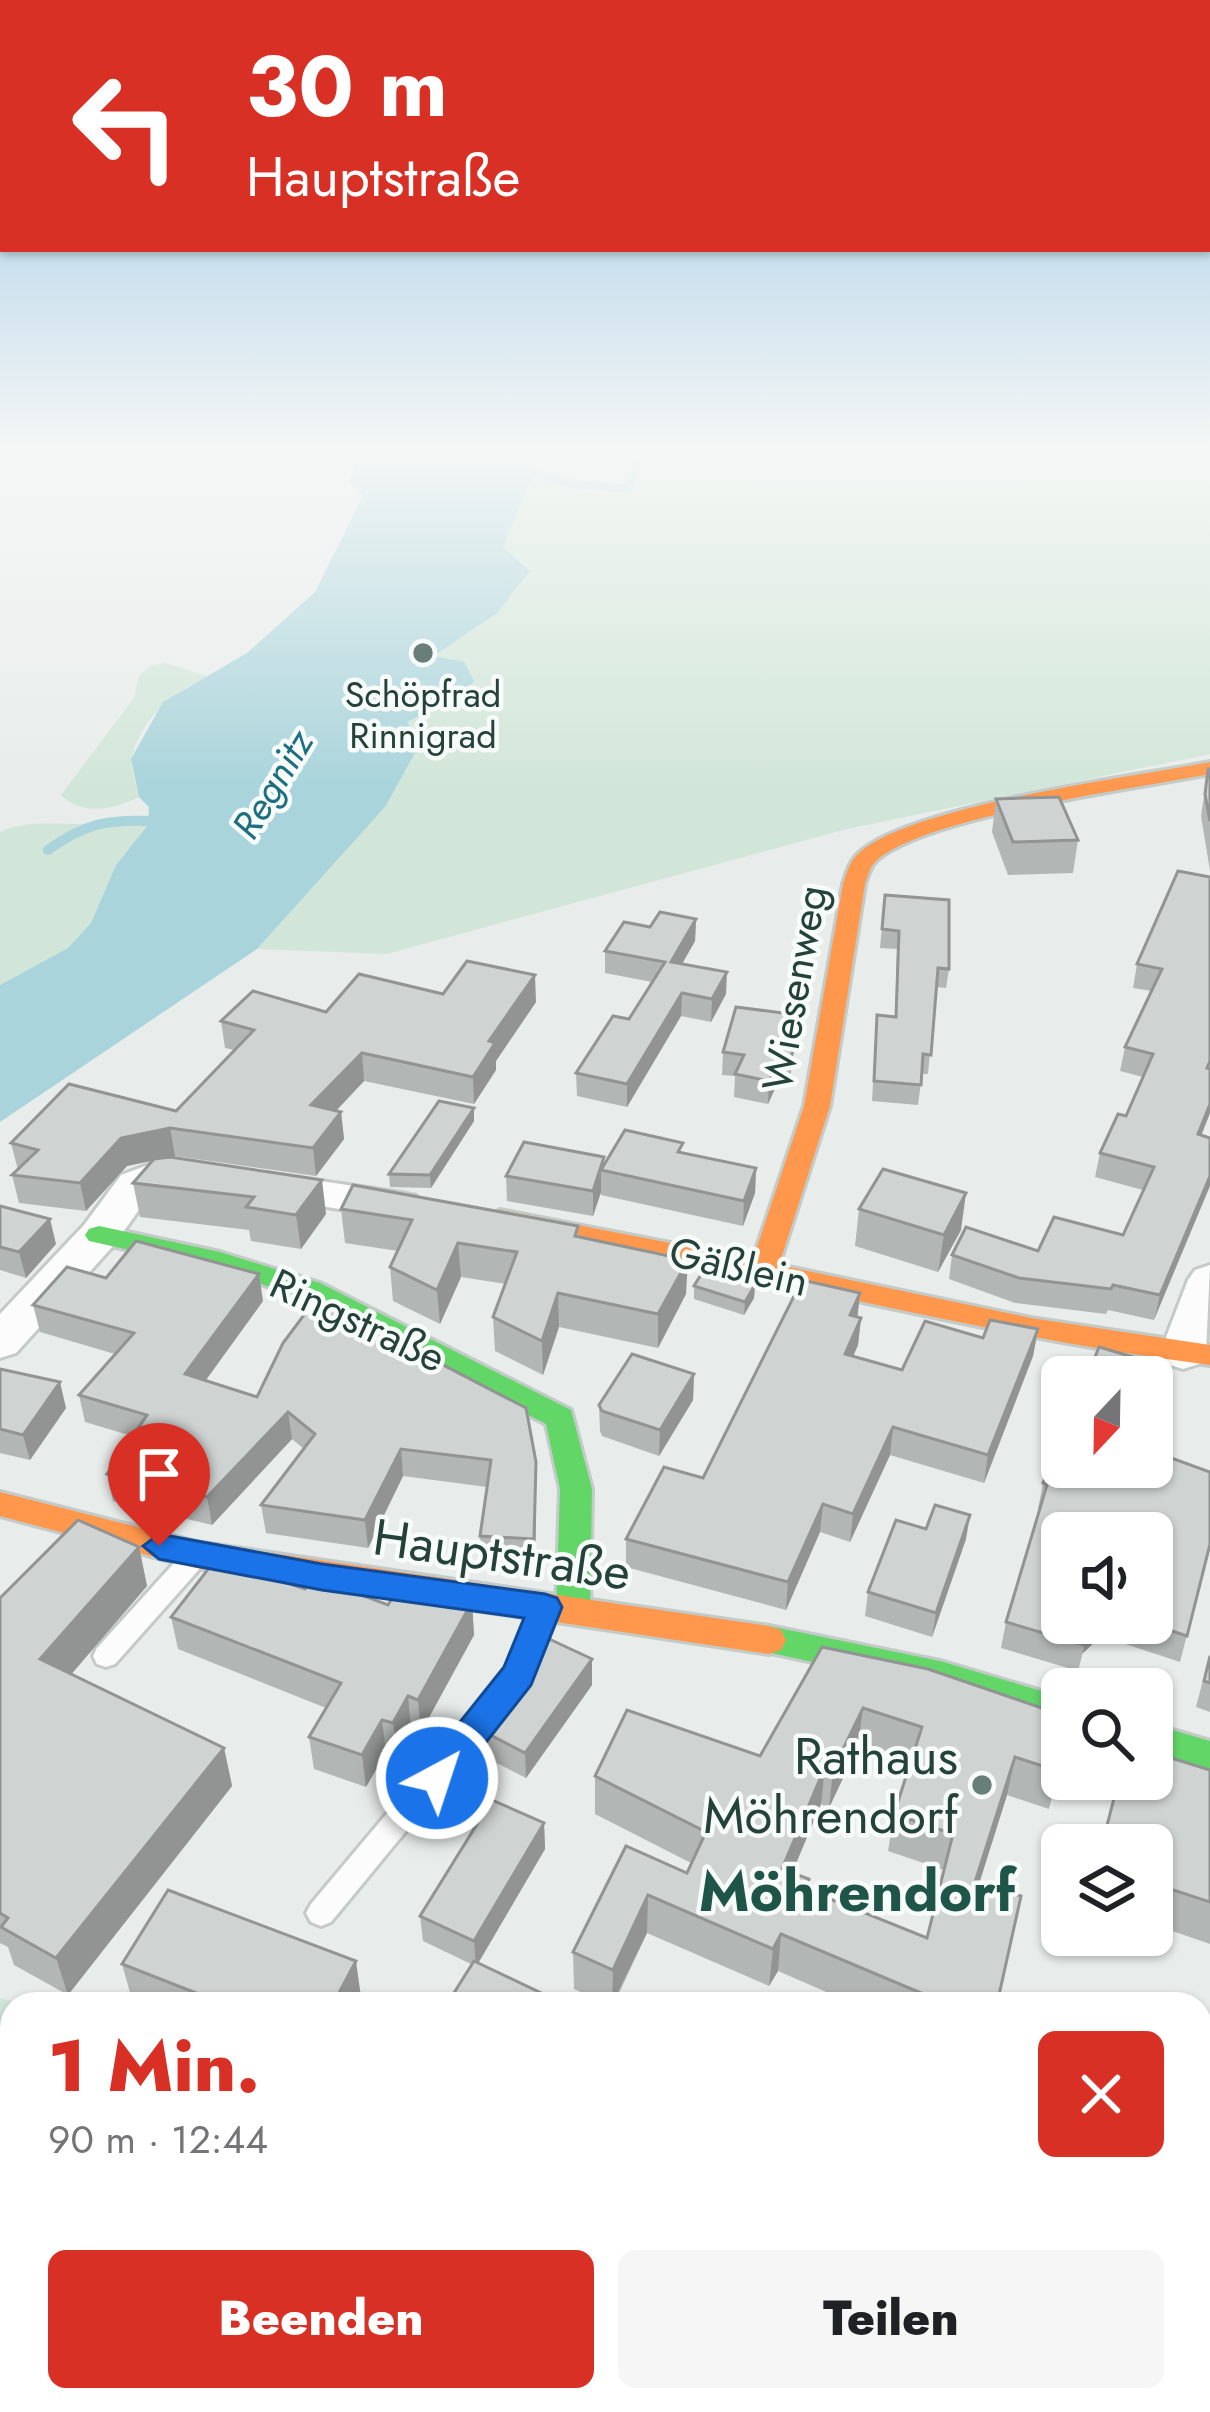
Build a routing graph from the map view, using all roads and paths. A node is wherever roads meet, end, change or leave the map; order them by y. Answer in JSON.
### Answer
{"nodes":[{"id":1,"x":1210,"y":768,"type":"edge"},
{"id":2,"x":404,"y":1207,"type":"edge"},
{"id":3,"x":467,"y":1215,"type":"edge"},
{"id":4,"x":98,"y":1235,"type":"junction"},
{"id":5,"x":763,"y":1270,"type":"junction"},
{"id":6,"x":1210,"y":1280,"type":"edge"},
{"id":7,"x":0,"y":1342,"type":"edge"},
{"id":8,"x":1196,"y":1354,"type":"edge"},
{"id":9,"x":0,"y":1504,"type":"edge"},
{"id":10,"x":196,"y":1556,"type":"junction"},
{"id":11,"x":559,"y":1609,"type":"junction"},
{"id":12,"x":106,"y":1656,"type":"dead end"},
{"id":13,"x":1041,"y":1706,"type":"edge"},
{"id":14,"x":1173,"y":1745,"type":"edge"},
{"id":15,"x":1210,"y":1756,"type":"edge"},
{"id":16,"x":321,"y":1913,"type":"dead end"}],
"edges":[{"from":1,"to":5,"type":"street","name":"Wiesenweg"},
{"from":2,"to":4,"type":"street"},
{"from":3,"to":5,"type":"street","name":"Gäßlein"},
{"from":4,"to":7,"type":"street"},
{"from":4,"to":11,"type":"street","name":"Ringstraße"},
{"from":5,"to":8,"type":"street","name":"Gäßlein"},
{"from":6,"to":8,"type":"street","name":"Gäßlein"},
{"from":9,"to":10,"type":"street","name":"Hauptstraße"},
{"from":10,"to":11,"type":"street","name":"Hauptstraße"},
{"from":10,"to":12,"type":"lane"},
{"from":11,"to":13,"type":"street","name":"Hauptstraße"},
{"from":11,"to":16,"type":"lane"},
{"from":14,"to":15,"type":"street"}]}
